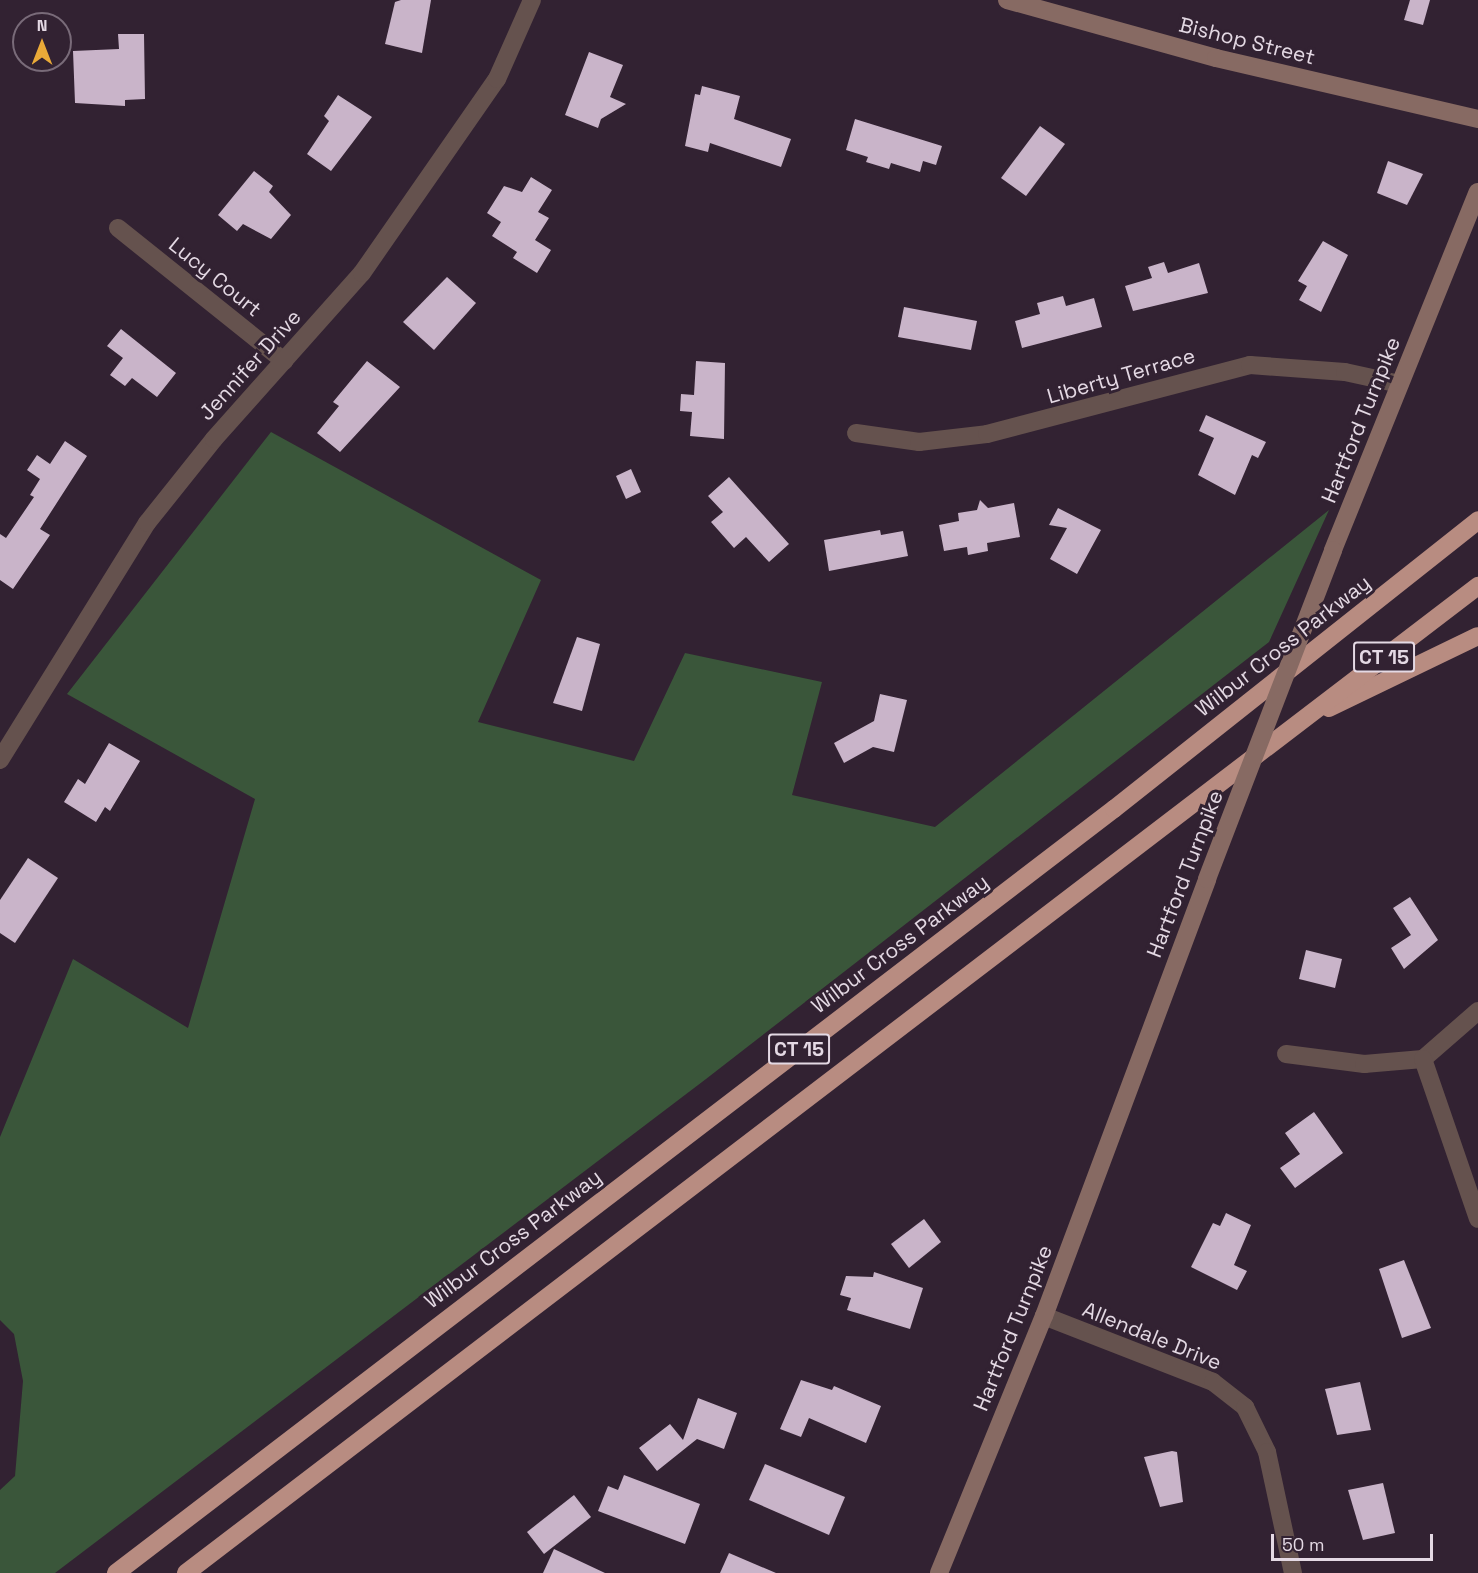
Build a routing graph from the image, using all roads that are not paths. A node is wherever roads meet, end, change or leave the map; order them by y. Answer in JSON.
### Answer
{"nodes":[{"id":1,"x":532,"y":0,"type":"edge"},
{"id":2,"x":1007,"y":0,"type":"edge"},
{"id":3,"x":1478,"y":119,"type":"edge"},
{"id":4,"x":1478,"y":192,"type":"edge"},
{"id":5,"x":118,"y":228,"type":"dead end"},
{"id":6,"x":284,"y":361,"type":"junction"},
{"id":7,"x":1400,"y":384,"type":"junction"},
{"id":8,"x":856,"y":433,"type":"dead end"},
{"id":9,"x":1478,"y":520,"type":"edge"},
{"id":10,"x":1478,"y":586,"type":"edge"},
{"id":11,"x":1478,"y":636,"type":"edge"},
{"id":12,"x":1290,"y":728,"type":"junction"},
{"id":13,"x":0,"y":760,"type":"edge"},
{"id":14,"x":1478,"y":1011,"type":"edge"},
{"id":15,"x":1286,"y":1054,"type":"dead end"},
{"id":16,"x":1423,"y":1059,"type":"junction"},
{"id":17,"x":1478,"y":1219,"type":"edge"},
{"id":18,"x":1044,"y":1316,"type":"junction"},
{"id":19,"x":116,"y":1573,"type":"edge"},
{"id":20,"x":186,"y":1573,"type":"edge"},
{"id":21,"x":939,"y":1573,"type":"edge"},
{"id":22,"x":1293,"y":1573,"type":"edge"}],
"edges":[{"from":1,"to":6,"type":"street","name":"Jennifer Drive"},
{"from":2,"to":3,"type":"main road","name":"Bishop Street"},
{"from":4,"to":7,"type":"main road","name":"Hartford Turnpike"},
{"from":5,"to":6,"type":"street","name":"Lucy Court"},
{"from":6,"to":13,"type":"street","name":"Jennifer Drive"},
{"from":7,"to":8,"type":"street","name":"Liberty Terrace"},
{"from":7,"to":18,"type":"main road","name":"Hartford Turnpike","bridge":true},
{"from":9,"to":19,"type":"highway","name":"Wilbur Cross Parkway","number":"CT 15"},
{"from":10,"to":12,"type":"highway","number":"CT 15"},
{"from":11,"to":12,"type":"highway"},
{"from":12,"to":20,"type":"highway","number":"CT 15"},
{"from":14,"to":16,"type":"street"},
{"from":15,"to":16,"type":"street"},
{"from":16,"to":17,"type":"street"},
{"from":18,"to":21,"type":"main road","name":"Hartford Turnpike"},
{"from":18,"to":22,"type":"street","name":"Allendale Drive"}]}
